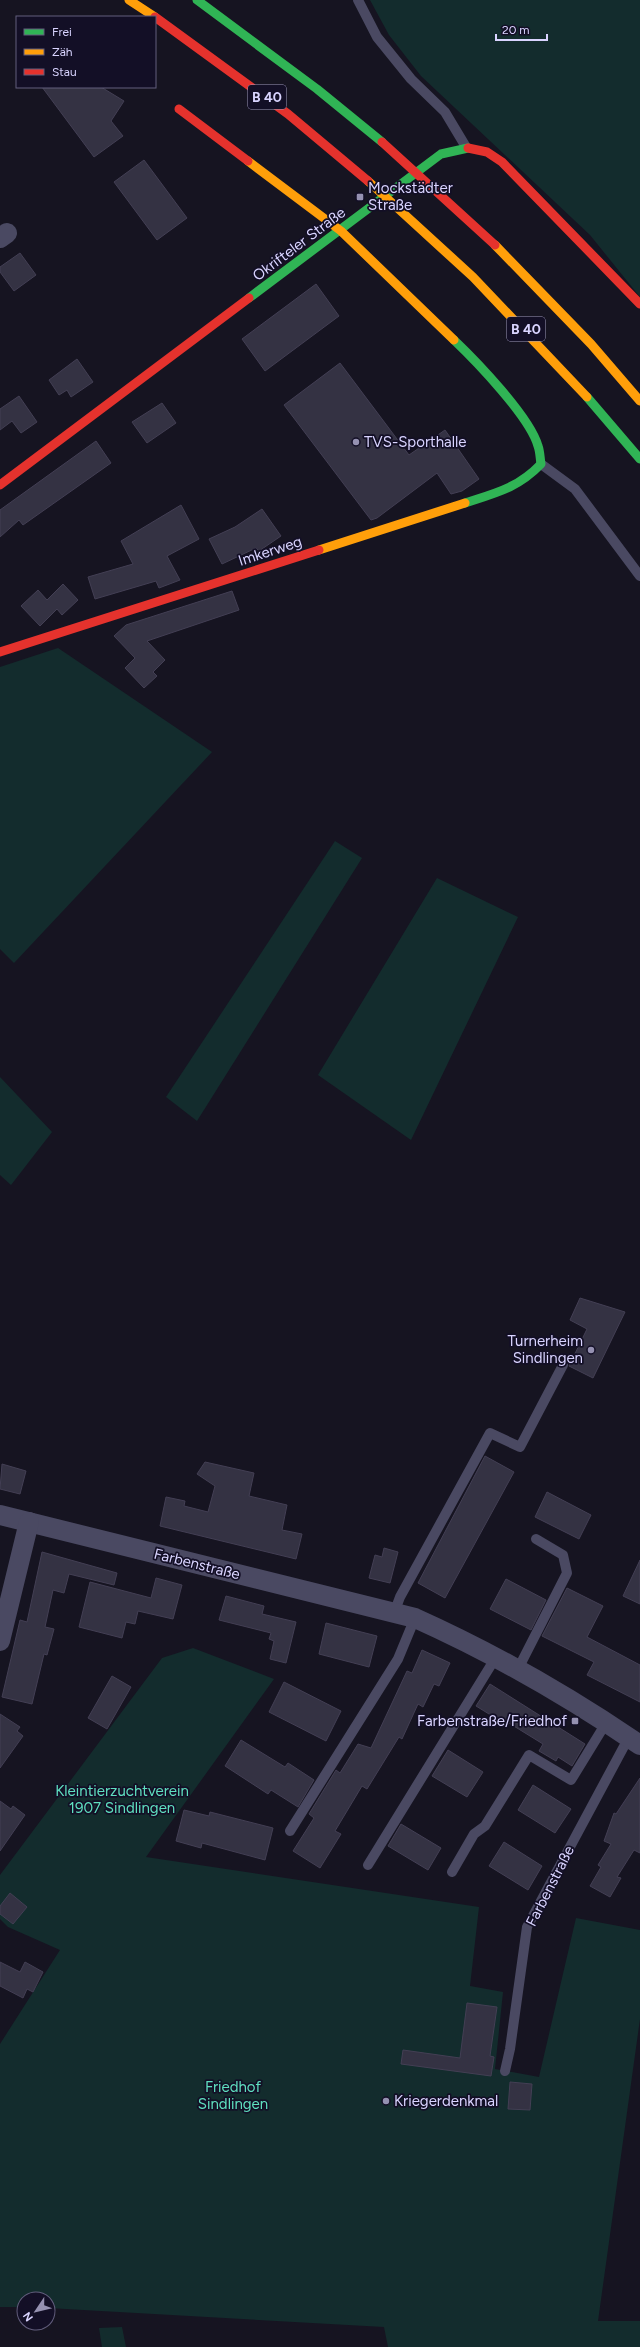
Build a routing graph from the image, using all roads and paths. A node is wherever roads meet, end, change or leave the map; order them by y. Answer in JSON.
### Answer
{"nodes":[{"id":1,"x":129,"y":0,"type":"edge"},
{"id":2,"x":197,"y":0,"type":"edge"},
{"id":3,"x":358,"y":0,"type":"edge"},
{"id":4,"x":153,"y":16,"type":"edge"},
{"id":5,"x":156,"y":18,"type":"edge"},
{"id":6,"x":179,"y":109,"type":"dead end"},
{"id":7,"x":466,"y":147,"type":"junction"},
{"id":8,"x":341,"y":231,"type":"junction"},
{"id":9,"x":639,"y":299,"type":"edge"},
{"id":10,"x":640,"y":401,"type":"edge"},
{"id":11,"x":640,"y":460,"type":"edge"},
{"id":12,"x":541,"y":464,"type":"junction"},
{"id":13,"x":0,"y":485,"type":"edge"},
{"id":14,"x":640,"y":576,"type":"edge"},
{"id":15,"x":0,"y":652,"type":"edge"},
{"id":16,"x":563,"y":1365,"type":"dead end"},
{"id":17,"x":0,"y":1514,"type":"edge"},
{"id":18,"x":29,"y":1522,"type":"junction"},
{"id":19,"x":536,"y":1539,"type":"dead end"},
{"id":20,"x":394,"y":1613,"type":"junction"},
{"id":21,"x":414,"y":1618,"type":"junction"},
{"id":22,"x":0,"y":1641,"type":"edge"},
{"id":23,"x":496,"y":1657,"type":"junction"},
{"id":24,"x":518,"y":1669,"type":"junction"},
{"id":25,"x":606,"y":1723,"type":"junction"},
{"id":26,"x":634,"y":1741,"type":"edge"},
{"id":27,"x":290,"y":1831,"type":"dead end"},
{"id":28,"x":368,"y":1865,"type":"dead end"},
{"id":29,"x":452,"y":1872,"type":"dead end"},
{"id":30,"x":505,"y":2071,"type":"dead end"}],
"edges":[{"from":1,"to":4,"type":"main road","number":"B 40"},
{"from":2,"to":10,"type":"main road","number":"B 40"},
{"from":3,"to":7,"type":"lane"},
{"from":5,"to":11,"type":"main road","number":"B 40"},
{"from":6,"to":8,"type":"main road"},
{"from":7,"to":8,"type":"main road","name":"Okrifteler Straße"},
{"from":7,"to":9,"type":"main road","name":"Okrifteler Straße"},
{"from":8,"to":12,"type":"main road"},
{"from":8,"to":13,"type":"main road","name":"Okrifteler Straße"},
{"from":12,"to":14,"type":"lane"},
{"from":12,"to":15,"type":"main road","name":"Imkerweg"},
{"from":16,"to":20,"type":"lane"},
{"from":17,"to":18,"type":"street","name":"Farbenstraße"},
{"from":18,"to":20,"type":"street","name":"Farbenstraße"},
{"from":18,"to":22,"type":"street"},
{"from":19,"to":24,"type":"lane"},
{"from":20,"to":21,"type":"street","name":"Farbenstraße"},
{"from":21,"to":23,"type":"street","name":"Farbenstraße"},
{"from":21,"to":27,"type":"lane"},
{"from":23,"to":24,"type":"street","name":"Farbenstraße"},
{"from":23,"to":28,"type":"lane"},
{"from":24,"to":25,"type":"street","name":"Farbenstraße"},
{"from":25,"to":26,"type":"street","name":"Farbenstraße"},
{"from":25,"to":29,"type":"lane"},
{"from":26,"to":30,"type":"lane","name":"Farbenstraße"}]}
